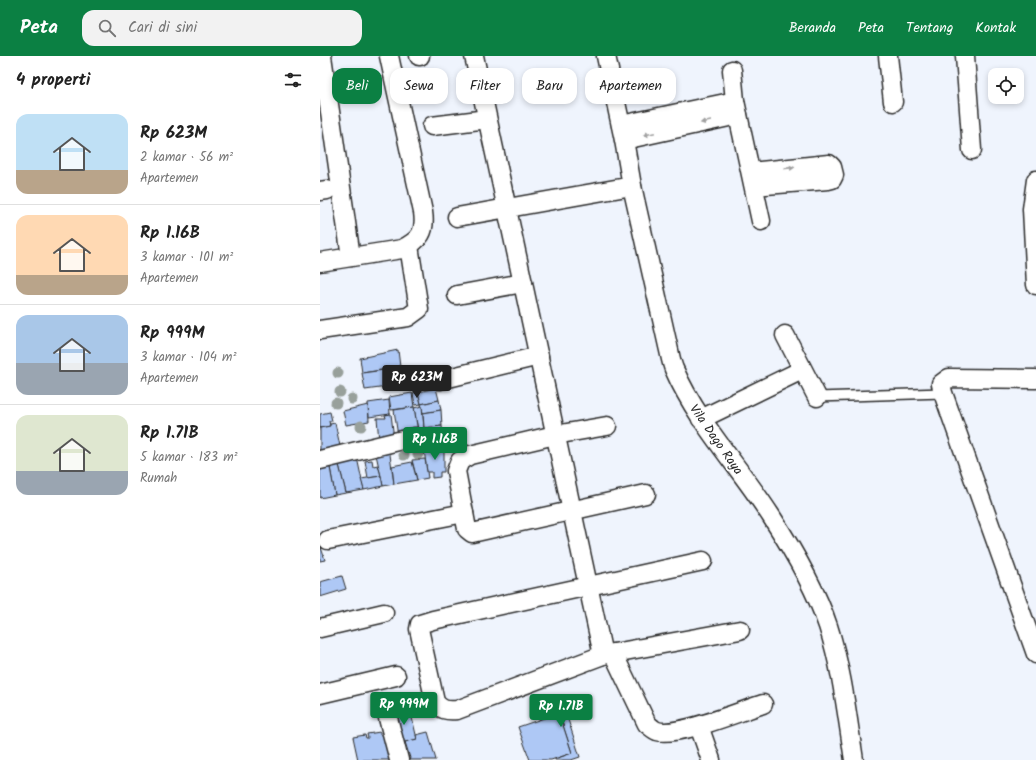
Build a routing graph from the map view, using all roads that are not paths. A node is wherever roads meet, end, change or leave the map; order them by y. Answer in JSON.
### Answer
{"nodes":[{"id":1,"x":322,"y":56,"type":"edge"},
{"id":2,"x":389,"y":56,"type":"edge"},
{"id":3,"x":474,"y":56,"type":"edge"},
{"id":4,"x":606,"y":56,"type":"edge"},
{"id":5,"x":888,"y":56,"type":"edge"},
{"id":6,"x":965,"y":56,"type":"edge"},
{"id":7,"x":732,"y":70,"type":"dead end"},
{"id":8,"x":893,"y":102,"type":"dead end"},
{"id":9,"x":736,"y":108,"type":"junction"},
{"id":10,"x":487,"y":119,"type":"junction"},
{"id":11,"x":432,"y":126,"type":"dead end"},
{"id":12,"x":622,"y":132,"type":"junction"},
{"id":13,"x":972,"y":150,"type":"dead end"},
{"id":14,"x":1036,"y":180,"type":"edge"},
{"id":15,"x":632,"y":186,"type":"junction"},
{"id":16,"x":507,"y":207,"type":"junction"},
{"id":17,"x":457,"y":217,"type":"dead end"},
{"id":18,"x":761,"y":221,"type":"dead end"},
{"id":19,"x":409,"y":246,"type":"junction"},
{"id":20,"x":351,"y":257,"type":"junction"},
{"id":21,"x":320,"y":262,"type":"edge"},
{"id":22,"x":523,"y":283,"type":"junction"},
{"id":23,"x":1036,"y":285,"type":"edge"},
{"id":24,"x":456,"y":295,"type":"dead end"},
{"id":25,"x":320,"y":330,"type":"edge"},
{"id":26,"x":785,"y":335,"type":"dead end"},
{"id":27,"x":539,"y":356,"type":"junction"},
{"id":28,"x":802,"y":370,"type":"junction"},
{"id":29,"x":1036,"y":379,"type":"edge"},
{"id":30,"x":440,"y":380,"type":"dead end"},
{"id":31,"x":943,"y":393,"type":"junction"},
{"id":32,"x":816,"y":397,"type":"joint"},
{"id":33,"x":700,"y":419,"type":"junction"},
{"id":34,"x":607,"y":426,"type":"dead end"},
{"id":35,"x":555,"y":436,"type":"junction"},
{"id":36,"x":415,"y":437,"type":"dead end"},
{"id":37,"x":320,"y":460,"type":"edge"},
{"id":38,"x":646,"y":494,"type":"dead end"},
{"id":39,"x":572,"y":511,"type":"junction"},
{"id":40,"x":464,"y":513,"type":"junction"},
{"id":41,"x":328,"y":540,"type":"dead end"},
{"id":42,"x":703,"y":561,"type":"dead end"},
{"id":43,"x":588,"y":585,"type":"junction"},
{"id":44,"x":384,"y":613,"type":"dead end"},
{"id":45,"x":320,"y":628,"type":"edge"},
{"id":46,"x":740,"y":630,"type":"dead end"},
{"id":47,"x":608,"y":654,"type":"junction"},
{"id":48,"x":1036,"y":654,"type":"edge"},
{"id":49,"x":396,"y":676,"type":"dead end"},
{"id":50,"x":320,"y":694,"type":"edge"},
{"id":51,"x":763,"y":704,"type":"dead end"},
{"id":52,"x":388,"y":718,"type":"dead end"},
{"id":53,"x":699,"y":726,"type":"junction"},
{"id":54,"x":399,"y":760,"type":"edge"},
{"id":55,"x":711,"y":760,"type":"edge"},
{"id":56,"x":854,"y":760,"type":"edge"}],
"edges":[{"from":1,"to":20,"type":"street"},
{"from":2,"to":19,"type":"street"},
{"from":3,"to":10,"type":"street"},
{"from":4,"to":12,"type":"street","name":"Vila Dago Raya"},
{"from":5,"to":8,"type":"street"},
{"from":6,"to":13,"type":"street"},
{"from":7,"to":9,"type":"street"},
{"from":9,"to":12,"type":"street"},
{"from":9,"to":18,"type":"street"},
{"from":10,"to":11,"type":"street"},
{"from":10,"to":16,"type":"street"},
{"from":12,"to":15,"type":"street","name":"Vila Dago Raya"},
{"from":14,"to":23,"type":"street"},
{"from":15,"to":16,"type":"street"},
{"from":15,"to":33,"type":"street","name":"Vila Dago Raya"},
{"from":16,"to":17,"type":"street"},
{"from":16,"to":22,"type":"street"},
{"from":19,"to":20,"type":"street"},
{"from":19,"to":25,"type":"street"},
{"from":20,"to":21,"type":"street"},
{"from":22,"to":24,"type":"street"},
{"from":22,"to":27,"type":"street"},
{"from":26,"to":28,"type":"street"},
{"from":27,"to":30,"type":"street"},
{"from":27,"to":35,"type":"street"},
{"from":28,"to":32,"type":"street"},
{"from":28,"to":33,"type":"street"},
{"from":29,"to":31,"type":"street"},
{"from":31,"to":32,"type":"lane"},
{"from":31,"to":48,"type":"street"},
{"from":33,"to":56,"type":"street","name":"Vila Dago Raya"},
{"from":34,"to":35,"type":"street"},
{"from":35,"to":39,"type":"street"},
{"from":35,"to":40,"type":"street"},
{"from":36,"to":37,"type":"street"},
{"from":38,"to":39,"type":"street"},
{"from":39,"to":40,"type":"street"},
{"from":39,"to":43,"type":"street"},
{"from":40,"to":41,"type":"street"},
{"from":42,"to":43,"type":"street"},
{"from":43,"to":47,"type":"street"},
{"from":43,"to":47,"type":"street"},
{"from":44,"to":45,"type":"street"},
{"from":46,"to":47,"type":"street"},
{"from":47,"to":53,"type":"street"},
{"from":49,"to":50,"type":"street"},
{"from":51,"to":53,"type":"street"},
{"from":52,"to":54,"type":"street"},
{"from":53,"to":55,"type":"street"}]}
